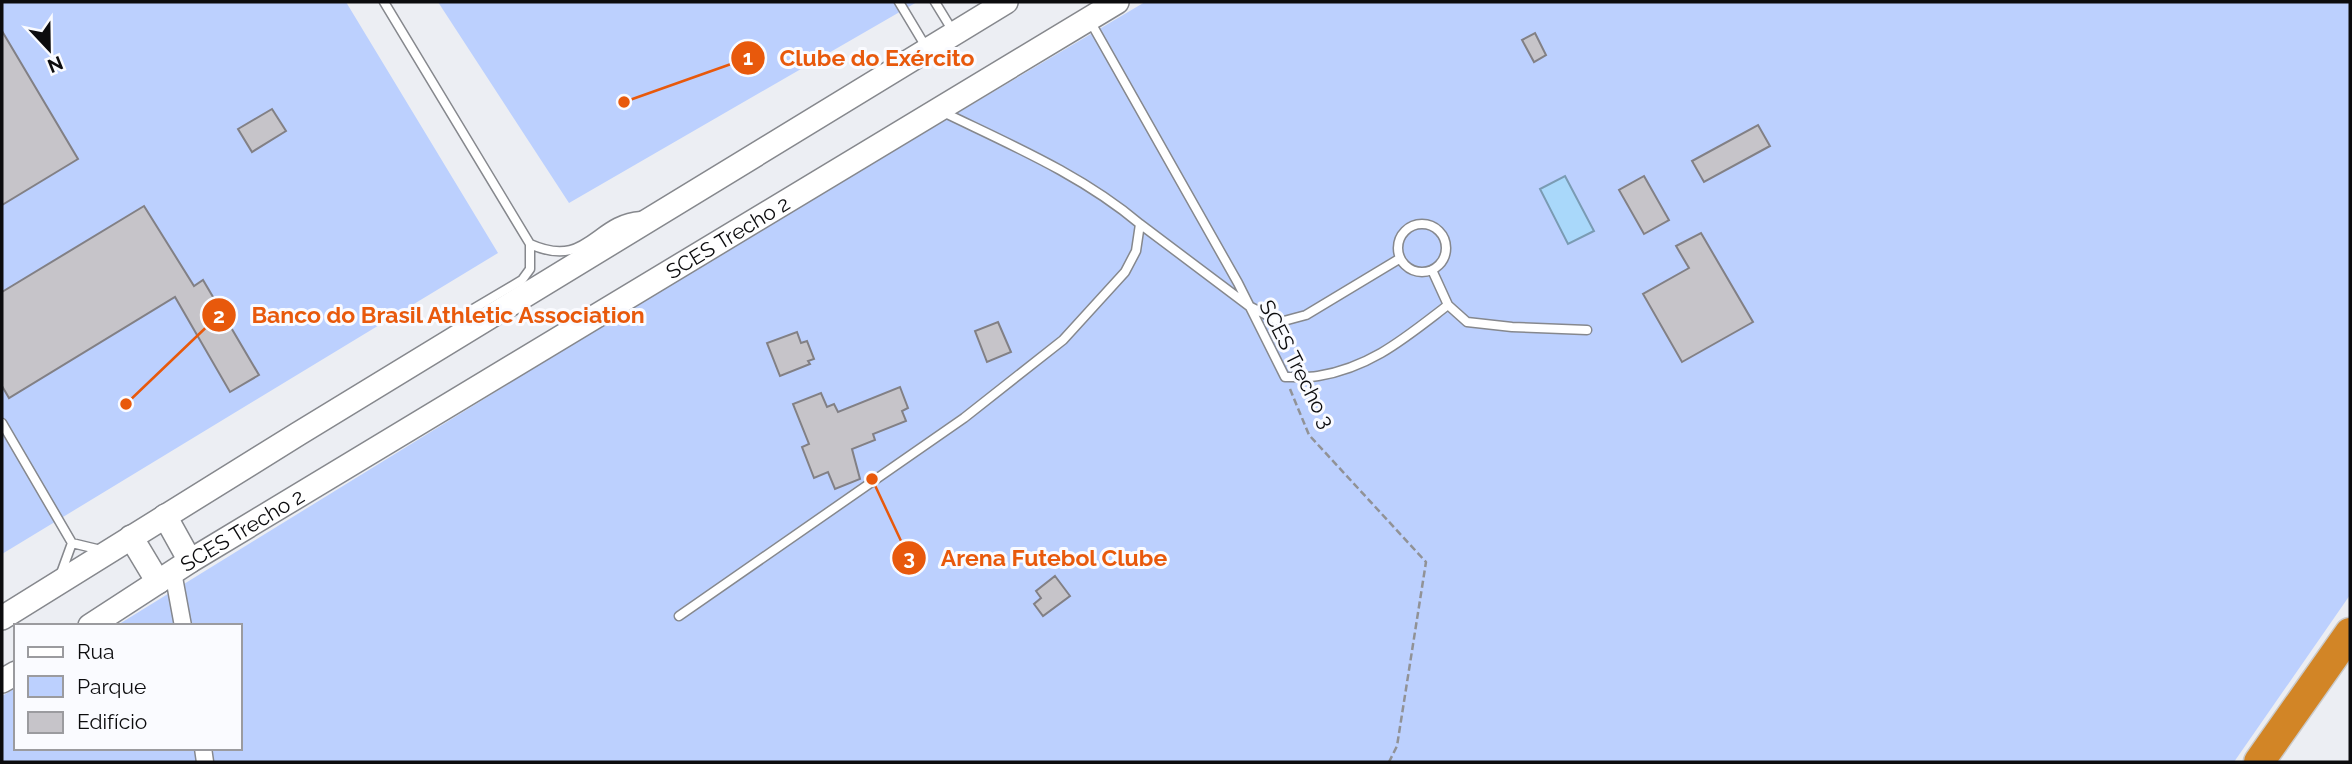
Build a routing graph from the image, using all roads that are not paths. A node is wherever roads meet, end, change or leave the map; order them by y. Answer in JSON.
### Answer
{"nodes":[{"id":1,"x":384,"y":2,"type":"edge"},
{"id":2,"x":899,"y":2,"type":"edge"},
{"id":3,"x":935,"y":2,"type":"edge"},
{"id":4,"x":1006,"y":2,"type":"edge"},
{"id":5,"x":1116,"y":2,"type":"edge"},
{"id":6,"x":1088,"y":18,"type":"junction"},
{"id":7,"x":954,"y":33,"type":"junction"},
{"id":8,"x":927,"y":48,"type":"junction"},
{"id":9,"x":936,"y":109,"type":"junction"},
{"id":10,"x":656,"y":215,"type":"junction"},
{"id":11,"x":1140,"y":224,"type":"junction"},
{"id":12,"x":530,"y":244,"type":"junction"},
{"id":13,"x":1399,"y":259,"type":"junction"},
{"id":14,"x":1432,"y":270,"type":"junction"},
{"id":15,"x":1448,"y":305,"type":"junction"},
{"id":16,"x":1248,"y":306,"type":"junction"},
{"id":17,"x":1587,"y":330,"type":"dead end"},
{"id":18,"x":448,"y":342,"type":"junction"},
{"id":19,"x":2,"y":424,"type":"edge"},
{"id":20,"x":164,"y":516,"type":"junction"},
{"id":21,"x":131,"y":537,"type":"junction"},
{"id":22,"x":72,"y":543,"type":"junction"},
{"id":23,"x":107,"y":552,"type":"junction"},
{"id":24,"x":174,"y":572,"type":"junction"},
{"id":25,"x":57,"y":583,"type":"junction"},
{"id":26,"x":679,"y":616,"type":"dead end"},
{"id":27,"x":2,"y":618,"type":"edge"},
{"id":28,"x":93,"y":624,"type":"edge"},
{"id":29,"x":183,"y":624,"type":"edge"},
{"id":30,"x":2350,"y":633,"type":"edge"},
{"id":31,"x":2259,"y":762,"type":"edge"}],
"edges":[{"from":1,"to":12,"type":"lane"},
{"from":2,"to":8,"type":"lane"},
{"from":3,"to":7,"type":"lane"},
{"from":4,"to":7,"type":"main road"},
{"from":5,"to":6,"type":"main road","name":"SCES Trecho 2"},
{"from":6,"to":9,"type":"main road","name":"SCES Trecho 2"},
{"from":6,"to":16,"type":"lane","name":"SCES Trecho 3"},
{"from":7,"to":8,"type":"main road"},
{"from":8,"to":10,"type":"main road"},
{"from":9,"to":11,"type":"lane"},
{"from":9,"to":24,"type":"main road","name":"SCES Trecho 2"},
{"from":10,"to":12,"type":"lane"},
{"from":10,"to":18,"type":"main road"},
{"from":11,"to":16,"type":"lane"},
{"from":11,"to":26,"type":"lane"},
{"from":12,"to":18,"type":"lane"},
{"from":13,"to":14,"type":"lane"},
{"from":13,"to":14,"type":"lane"},
{"from":13,"to":16,"type":"lane"},
{"from":14,"to":15,"type":"lane"},
{"from":15,"to":16,"type":"lane","name":"SCES Trecho 3"},
{"from":15,"to":17,"type":"lane"},
{"from":18,"to":20,"type":"main road"},
{"from":19,"to":22,"type":"lane"},
{"from":20,"to":21,"type":"main road"},
{"from":20,"to":24,"type":"main road"},
{"from":21,"to":23,"type":"main road"},
{"from":21,"to":24,"type":"main road"},
{"from":22,"to":23,"type":"lane"},
{"from":22,"to":25,"type":"lane"},
{"from":23,"to":25,"type":"main road"},
{"from":24,"to":28,"type":"main road","name":"SCES Trecho 2"},
{"from":24,"to":29,"type":"street"},
{"from":25,"to":27,"type":"main road"},
{"from":30,"to":31,"type":"highway"}]}
